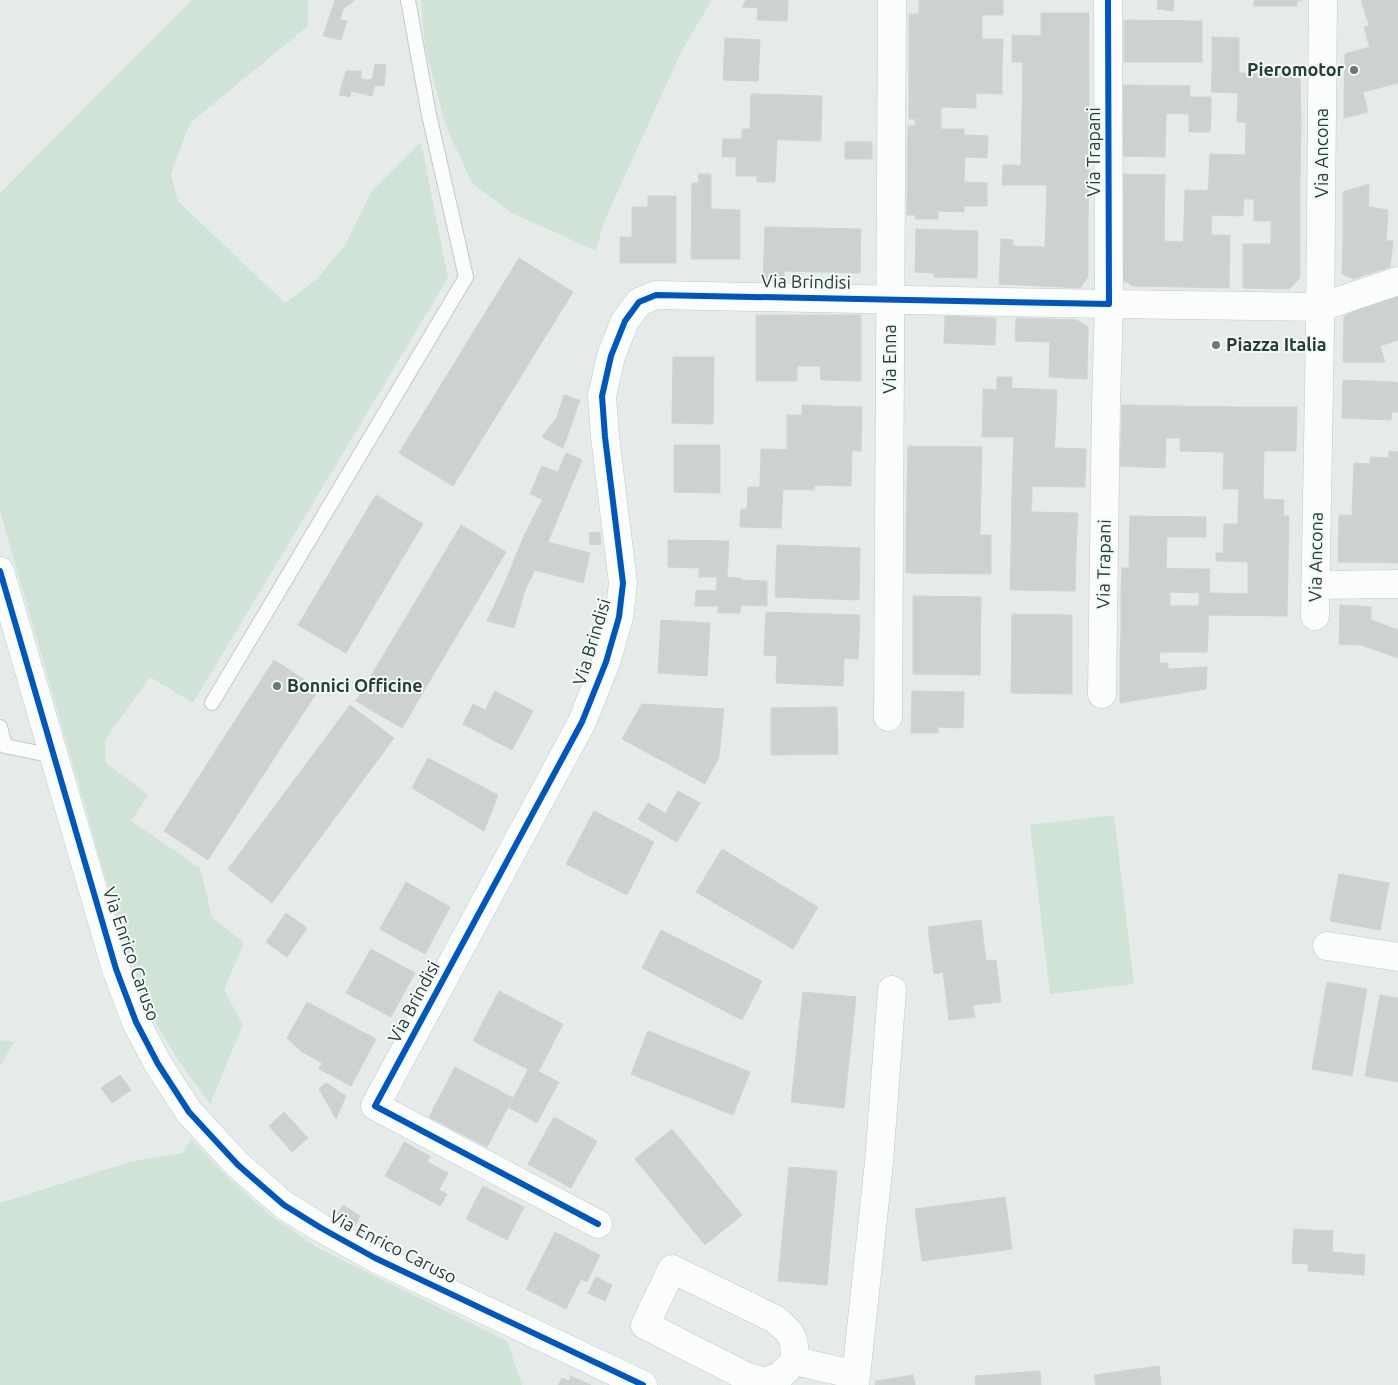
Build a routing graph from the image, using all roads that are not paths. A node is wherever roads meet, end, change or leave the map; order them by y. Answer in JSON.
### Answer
{"nodes":[{"id":1,"x":408,"y":0,"type":"edge"},
{"id":2,"x":892,"y":0,"type":"edge"},
{"id":3,"x":1108,"y":0,"type":"edge"},
{"id":4,"x":1323,"y":0,"type":"edge"},
{"id":5,"x":1398,"y":281,"type":"edge"},
{"id":6,"x":890,"y":298,"type":"junction"},
{"id":7,"x":1109,"y":304,"type":"junction"},
{"id":8,"x":1321,"y":307,"type":"junction"},
{"id":9,"x":0,"y":571,"type":"edge"},
{"id":10,"x":1315,"y":584,"type":"junction"},
{"id":11,"x":1398,"y":584,"type":"edge"},
{"id":12,"x":1315,"y":616,"type":"dead end"},
{"id":13,"x":1102,"y":694,"type":"dead end"},
{"id":14,"x":212,"y":704,"type":"dead end"},
{"id":15,"x":888,"y":717,"type":"dead end"},
{"id":16,"x":0,"y":727,"type":"edge"},
{"id":17,"x":54,"y":756,"type":"junction"},
{"id":18,"x":1327,"y":946,"type":"dead end"},
{"id":19,"x":1398,"y":957,"type":"edge"},
{"id":20,"x":892,"y":990,"type":"dead end"},
{"id":21,"x":598,"y":1224,"type":"dead end"},
{"id":22,"x":795,"y":1361,"type":"junction"},
{"id":23,"x":856,"y":1380,"type":"edge"},
{"id":24,"x":643,"y":1385,"type":"edge"}],
"edges":[{"from":1,"to":14,"type":"lane"},
{"from":2,"to":6,"type":"street","name":"Via Enna"},
{"from":3,"to":7,"type":"street","name":"Via Trapani"},
{"from":4,"to":8,"type":"street","name":"Via Ancona"},
{"from":5,"to":8,"type":"street"},
{"from":6,"to":7,"type":"street","name":"Via Brindisi"},
{"from":6,"to":15,"type":"street","name":"Via Enna"},
{"from":6,"to":21,"type":"street","name":"Via Brindisi"},
{"from":7,"to":8,"type":"street","name":"Via Brindisi"},
{"from":7,"to":13,"type":"street","name":"Via Trapani"},
{"from":8,"to":10,"type":"street","name":"Via Ancona"},
{"from":9,"to":17,"type":"street","name":"Via Enrico Caruso"},
{"from":10,"to":11,"type":"street"},
{"from":10,"to":12,"type":"street","name":"Via Ancona"},
{"from":16,"to":17,"type":"lane"},
{"from":17,"to":24,"type":"street","name":"Via Enrico Caruso"},
{"from":18,"to":19,"type":"street"},
{"from":20,"to":23,"type":"street"},
{"from":22,"to":22,"type":"street"},
{"from":22,"to":23,"type":"street"}]}
